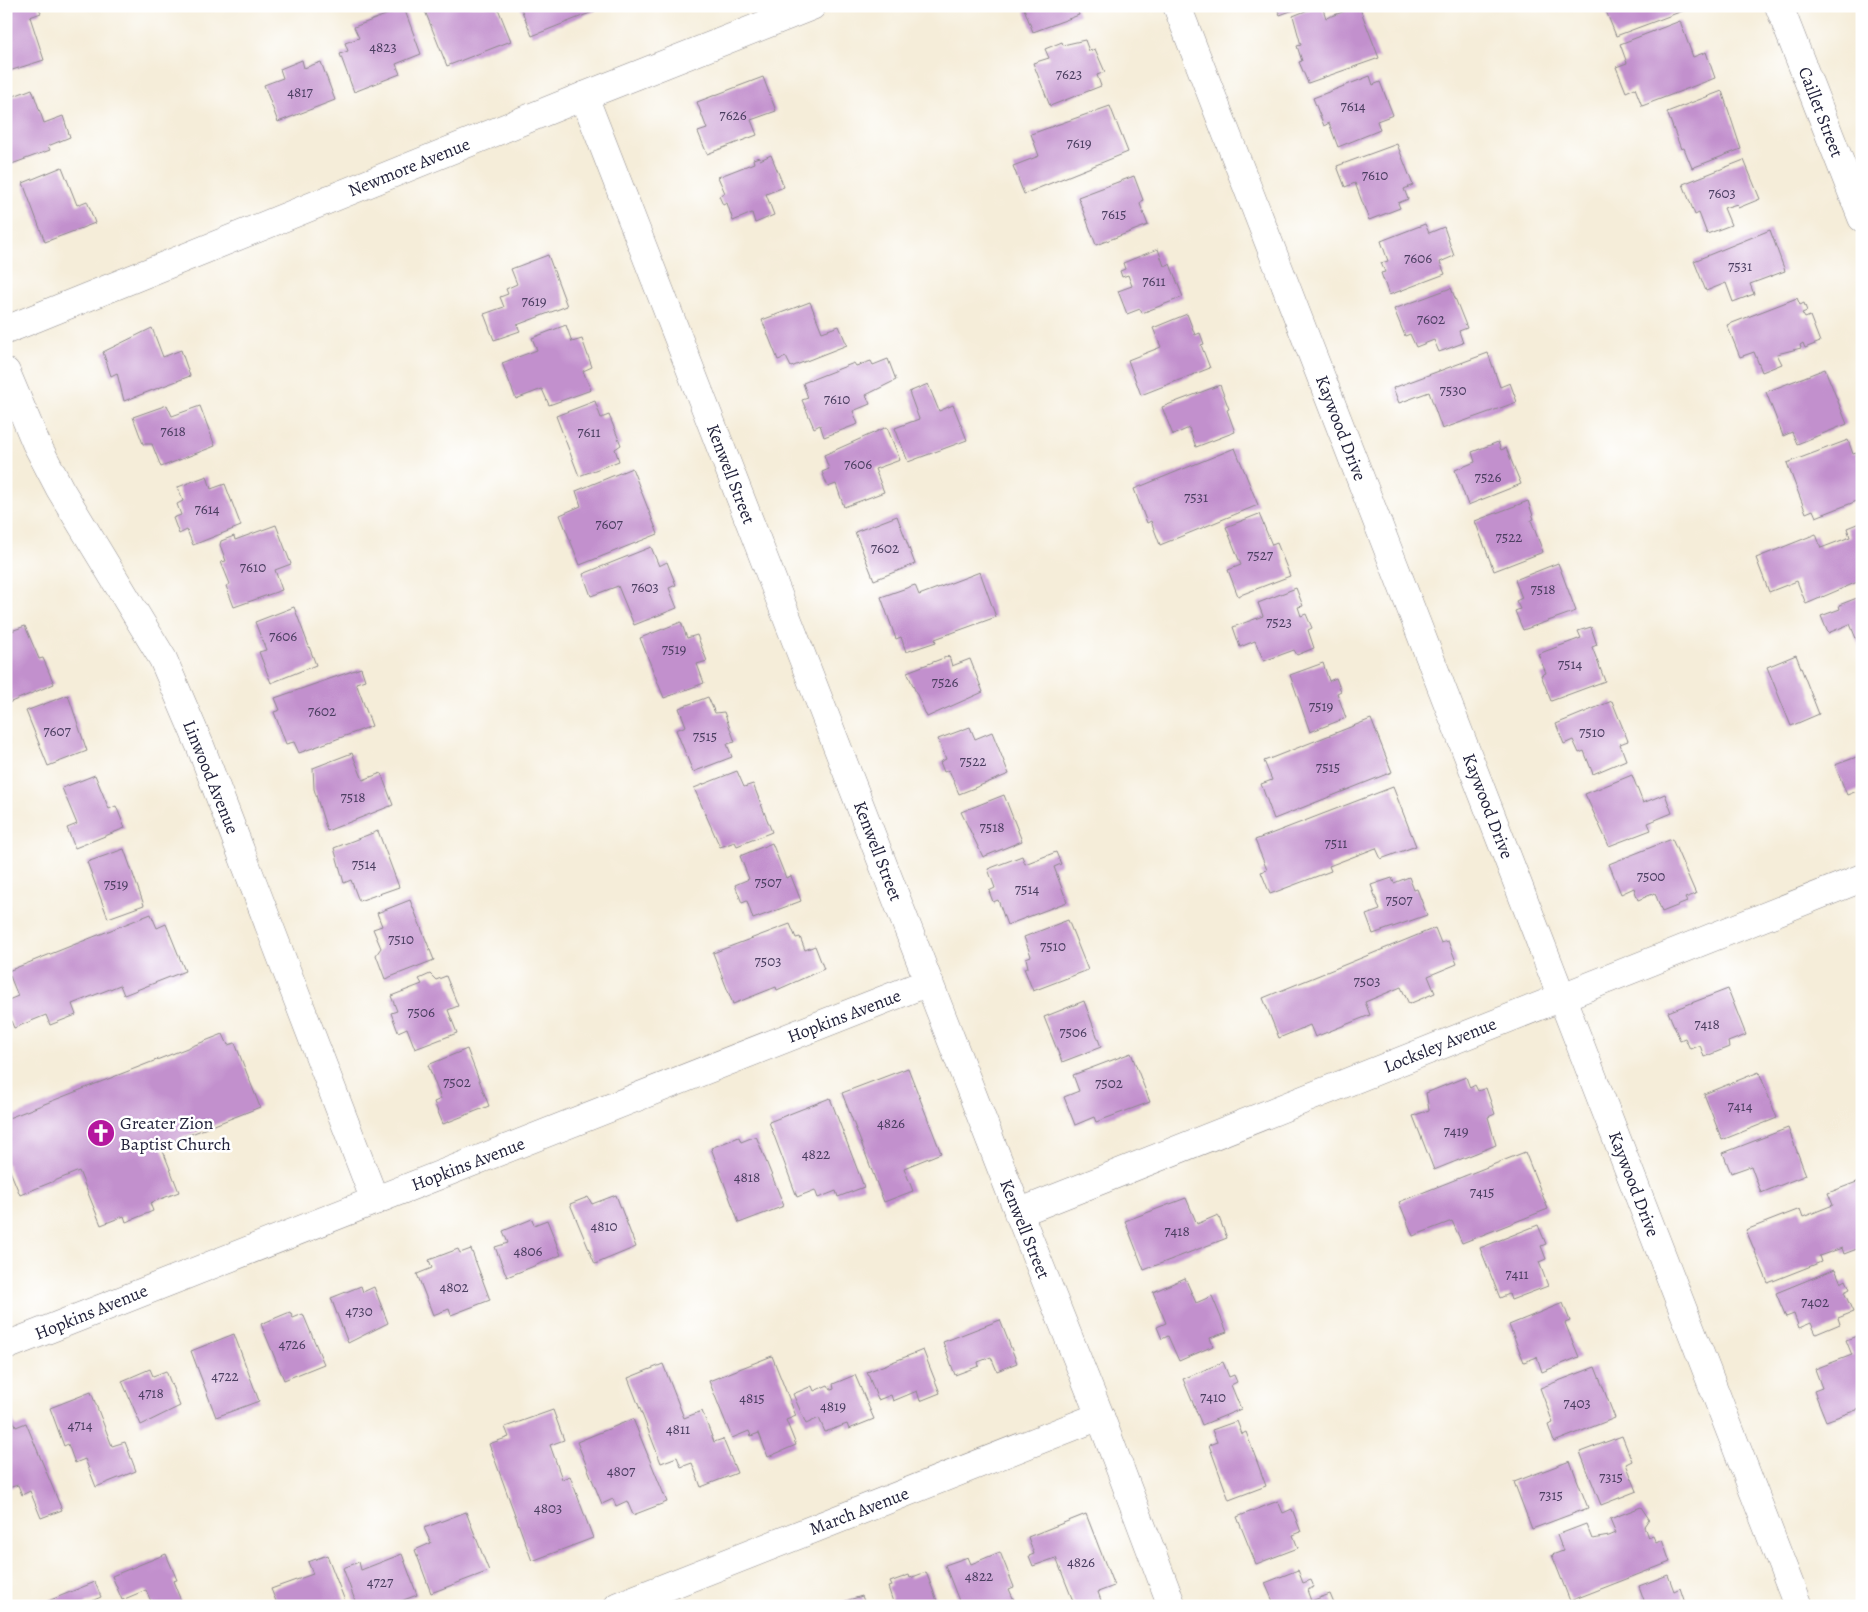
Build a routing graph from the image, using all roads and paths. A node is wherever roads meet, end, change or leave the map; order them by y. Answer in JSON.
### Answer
{"nodes":[{"id":1,"x":812,"y":6,"type":"edge"},
{"id":2,"x":1177,"y":6,"type":"edge"},
{"id":3,"x":1779,"y":6,"type":"edge"},
{"id":4,"x":584,"y":96,"type":"junction"},
{"id":5,"x":1862,"y":218,"type":"edge"},
{"id":6,"x":6,"y":330,"type":"edge"},
{"id":7,"x":6,"y":372,"type":"edge"},
{"id":8,"x":1862,"y":878,"type":"edge"},
{"id":9,"x":929,"y":982,"type":"junction"},
{"id":10,"x":1562,"y":996,"type":"junction"},
{"id":11,"x":375,"y":1201,"type":"junction"},
{"id":12,"x":1018,"y":1213,"type":"junction"},
{"id":13,"x":6,"y":1346,"type":"edge"},
{"id":14,"x":1100,"y":1416,"type":"junction"},
{"id":15,"x":618,"y":1606,"type":"edge"},
{"id":16,"x":1172,"y":1606,"type":"edge"},
{"id":17,"x":1798,"y":1606,"type":"edge"}],
"edges":[{"from":1,"to":4,"type":"street","name":"Newmore Avenue"},
{"from":2,"to":10,"type":"street","name":"Kaywood Drive"},
{"from":3,"to":5,"type":"street","name":"Caillet Street"},
{"from":4,"to":6,"type":"street","name":"Newmore Avenue"},
{"from":4,"to":9,"type":"street","name":"Kenwell Street"},
{"from":7,"to":11,"type":"street","name":"Linwood Avenue"},
{"from":8,"to":10,"type":"street","name":"Locksley Avenue"},
{"from":9,"to":11,"type":"street","name":"Hopkins Avenue"},
{"from":9,"to":12,"type":"street","name":"Kenwell Street"},
{"from":10,"to":12,"type":"street","name":"Locksley Avenue"},
{"from":10,"to":17,"type":"street","name":"Kaywood Drive"},
{"from":11,"to":13,"type":"street","name":"Hopkins Avenue"},
{"from":12,"to":14,"type":"street","name":"Kenwell Street"},
{"from":14,"to":15,"type":"street","name":"March Avenue"},
{"from":14,"to":16,"type":"street","name":"Kenwell Street"}]}
